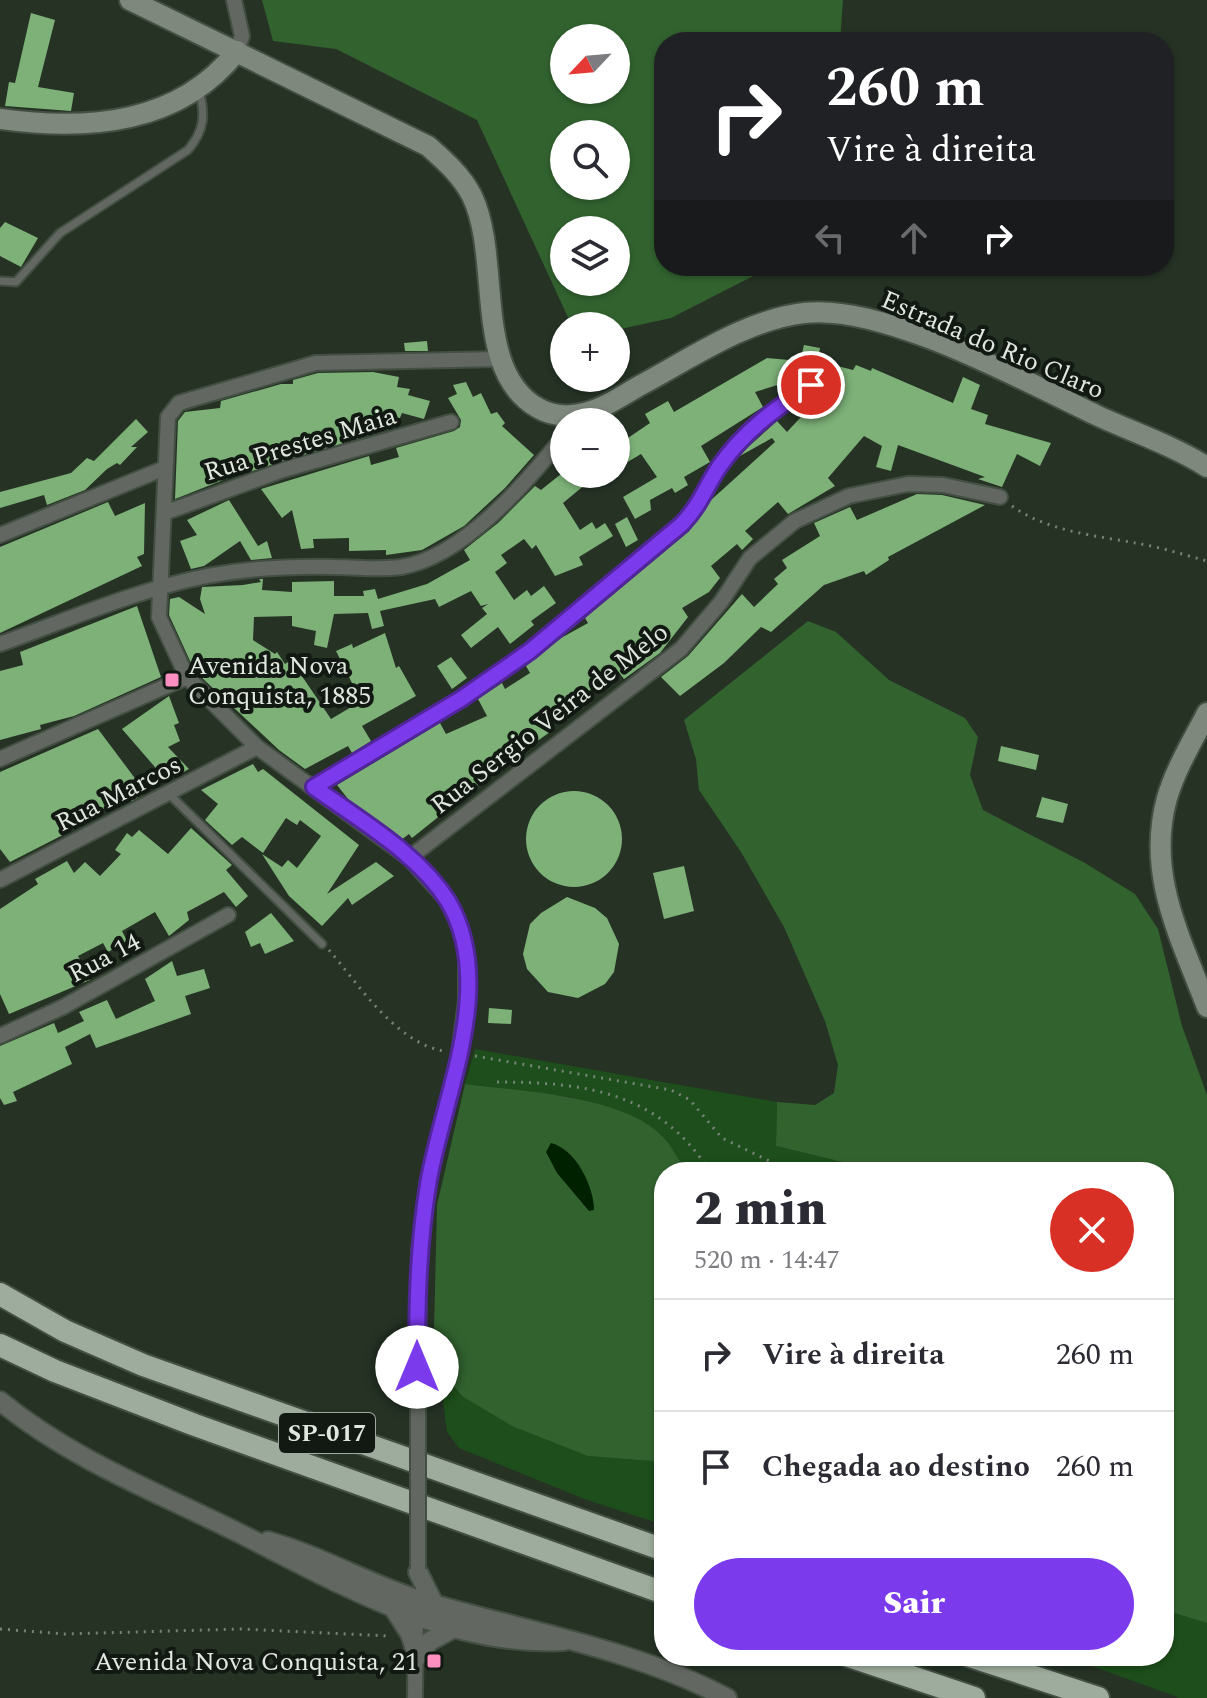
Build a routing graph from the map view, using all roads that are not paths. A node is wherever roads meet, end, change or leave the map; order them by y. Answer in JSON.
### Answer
{"nodes":[{"id":1,"x":130,"y":0,"type":"edge"},
{"id":2,"x":234,"y":0,"type":"edge"},
{"id":3,"x":237,"y":51,"type":"junction"},
{"id":4,"x":198,"y":89,"type":"junction"},
{"id":5,"x":0,"y":119,"type":"edge"},
{"id":6,"x":0,"y":281,"type":"edge"},
{"id":7,"x":498,"y":359,"type":"junction"},
{"id":8,"x":811,"y":385,"type":"dead end"},
{"id":9,"x":600,"y":408,"type":"edge"},
{"id":10,"x":550,"y":413,"type":"edge"},
{"id":11,"x":451,"y":422,"type":"dead end"},
{"id":12,"x":550,"y":453,"type":"edge"},
{"id":13,"x":1207,"y":467,"type":"edge"},
{"id":14,"x":165,"y":468,"type":"junction"},
{"id":15,"x":1000,"y":497,"type":"road end"},
{"id":16,"x":164,"y":513,"type":"junction"},
{"id":17,"x":0,"y":535,"type":"edge"},
{"id":18,"x":158,"y":588,"type":"junction"},
{"id":19,"x":0,"y":644,"type":"edge"},
{"id":20,"x":187,"y":677,"type":"junction"},
{"id":21,"x":1207,"y":713,"type":"edge"},
{"id":22,"x":257,"y":747,"type":"junction"},
{"id":23,"x":0,"y":759,"type":"edge"},
{"id":24,"x":314,"y":787,"type":"junction"},
{"id":25,"x":170,"y":795,"type":"junction"},
{"id":26,"x":409,"y":858,"type":"junction"},
{"id":27,"x":1,"y":877,"type":"edge"},
{"id":28,"x":228,"y":915,"type":"dead end"},
{"id":29,"x":322,"y":944,"type":"road end"},
{"id":30,"x":1207,"y":1007,"type":"edge"},
{"id":31,"x":0,"y":1036,"type":"edge"},
{"id":32,"x":0,"y":1294,"type":"edge"},
{"id":33,"x":0,"y":1345,"type":"edge"},
{"id":34,"x":0,"y":1401,"type":"edge"},
{"id":35,"x":243,"y":1535,"type":"junction"},
{"id":36,"x":654,"y":1546,"type":"edge"},
{"id":37,"x":418,"y":1571,"type":"junction"},
{"id":38,"x":654,"y":1589,"type":"edge"},
{"id":39,"x":391,"y":1604,"type":"junction"},
{"id":40,"x":434,"y":1604,"type":"junction"},
{"id":41,"x":416,"y":1606,"type":"junction"},
{"id":42,"x":454,"y":1628,"type":"junction"},
{"id":43,"x":564,"y":1641,"type":"junction"},
{"id":44,"x":414,"y":1649,"type":"junction"},
{"id":45,"x":876,"y":1666,"type":"edge"},
{"id":46,"x":1000,"y":1666,"type":"edge"},
{"id":47,"x":953,"y":1694,"type":"edge"},
{"id":48,"x":415,"y":1698,"type":"edge"},
{"id":49,"x":727,"y":1698,"type":"edge"},
{"id":50,"x":974,"y":1698,"type":"edge"},
{"id":51,"x":1098,"y":1698,"type":"edge"}],
"edges":[{"from":1,"to":3,"type":"main road","name":"Estrada do Rio Claro"},
{"from":2,"to":3,"type":"street"},
{"from":3,"to":4,"type":"main road"},
{"from":3,"to":7,"type":"main road","name":"Estrada do Rio Claro"},
{"from":4,"to":5,"type":"main road"},
{"from":4,"to":6,"type":"lane"},
{"from":7,"to":10,"type":"main road","name":"Estrada do Rio Claro"},
{"from":7,"to":14,"type":"street"},
{"from":8,"to":24,"type":"street"},
{"from":9,"to":13,"type":"main road","name":"Estrada do Rio Claro"},
{"from":11,"to":16,"type":"street","name":"Rua Prestes Maia"},
{"from":12,"to":18,"type":"street"},
{"from":14,"to":16,"type":"street"},
{"from":14,"to":17,"type":"street"},
{"from":15,"to":26,"type":"street","name":"Rua Sergio Veira de Melo"},
{"from":16,"to":18,"type":"street"},
{"from":18,"to":19,"type":"street"},
{"from":18,"to":20,"type":"street"},
{"from":20,"to":22,"type":"street"},
{"from":20,"to":23,"type":"street"},
{"from":21,"to":30,"type":"main road"},
{"from":22,"to":24,"type":"street"},
{"from":22,"to":25,"type":"street","name":"Rua Marcos"},
{"from":24,"to":26,"type":"street"},
{"from":25,"to":27,"type":"street","name":"Rua Marcos"},
{"from":25,"to":29,"type":"lane"},
{"from":26,"to":37,"type":"street","bridge":true},
{"from":28,"to":31,"type":"street","name":"Rua 14"},
{"from":32,"to":36,"type":"highway","number":"SP-017"},
{"from":33,"to":38,"type":"highway","number":"SP-017"},
{"from":34,"to":35,"type":"street"},
{"from":35,"to":39,"type":"street"},
{"from":35,"to":41,"type":"street"},
{"from":37,"to":40,"type":"street"},
{"from":37,"to":41,"type":"street"},
{"from":39,"to":41,"type":"street"},
{"from":39,"to":44,"type":"street"},
{"from":40,"to":41,"type":"street"},
{"from":40,"to":43,"type":"street"},
{"from":41,"to":42,"type":"street"},
{"from":41,"to":44,"type":"street"},
{"from":42,"to":43,"type":"street"},
{"from":42,"to":44,"type":"street"},
{"from":43,"to":49,"type":"street"},
{"from":44,"to":48,"type":"street"},
{"from":45,"to":47,"type":"highway"},
{"from":46,"to":51,"type":"highway"},
{"from":47,"to":50,"type":"highway"}]}
